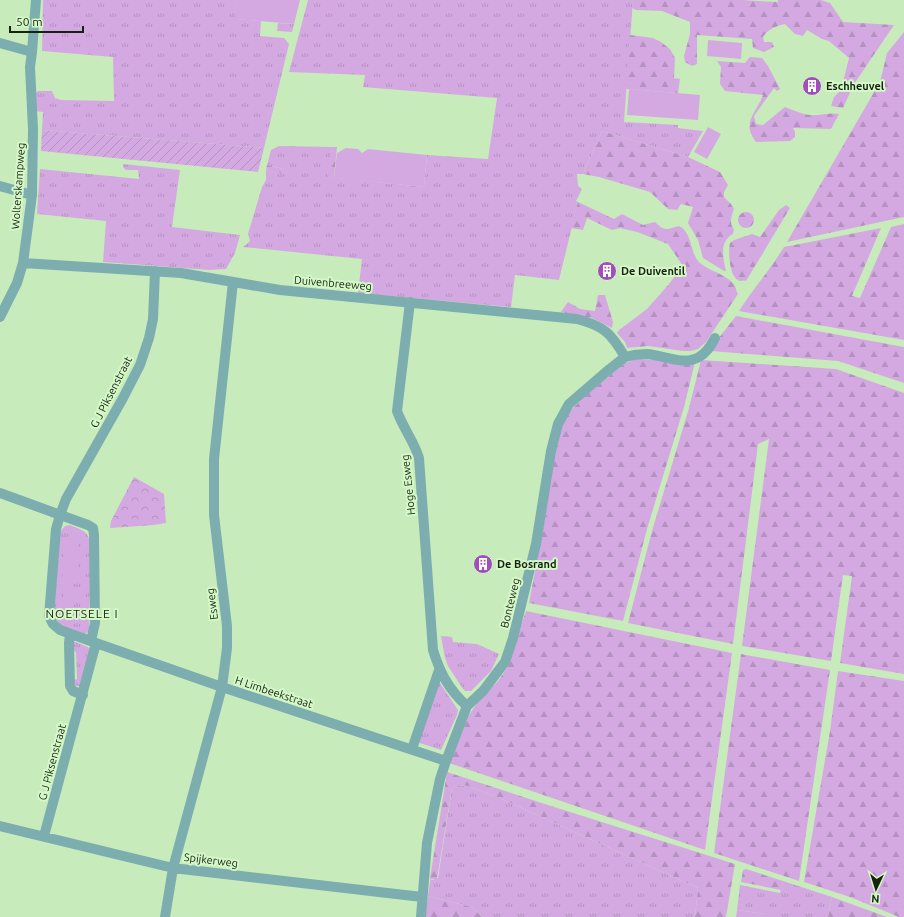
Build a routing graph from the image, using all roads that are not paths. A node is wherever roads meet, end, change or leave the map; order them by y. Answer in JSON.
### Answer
{"nodes":[{"id":1,"x":36,"y":0,"type":"edge"},
{"id":2,"x":0,"y":43,"type":"edge"},
{"id":3,"x":32,"y":52,"type":"junction"},
{"id":4,"x":0,"y":186,"type":"edge"},
{"id":5,"x":32,"y":195,"type":"junction"},
{"id":6,"x":23,"y":263,"type":"junction"},
{"id":7,"x":155,"y":271,"type":"junction"},
{"id":8,"x":233,"y":282,"type":"junction"},
{"id":9,"x":410,"y":302,"type":"junction"},
{"id":10,"x":0,"y":317,"type":"edge"},
{"id":11,"x":715,"y":338,"type":"dead end"},
{"id":12,"x":626,"y":357,"type":"junction"},
{"id":13,"x":0,"y":493,"type":"edge"},
{"id":14,"x":60,"y":515,"type":"junction"},
{"id":15,"x":70,"y":634,"type":"junction"},
{"id":16,"x":94,"y":642,"type":"junction"},
{"id":17,"x":440,"y":670,"type":"junction"},
{"id":18,"x":222,"y":687,"type":"junction"},
{"id":19,"x":83,"y":695,"type":"junction"},
{"id":20,"x":467,"y":706,"type":"junction"},
{"id":21,"x":412,"y":749,"type":"junction"},
{"id":22,"x":446,"y":761,"type":"junction"},
{"id":23,"x":0,"y":826,"type":"edge"},
{"id":24,"x":44,"y":836,"type":"junction"},
{"id":25,"x":173,"y":868,"type":"junction"},
{"id":26,"x":422,"y":897,"type":"junction"},
{"id":27,"x":165,"y":917,"type":"edge"},
{"id":28,"x":421,"y":917,"type":"edge"}],
"edges":[{"from":1,"to":3,"type":"street","name":"Wolterskampweg"},
{"from":2,"to":3,"type":"street"},
{"from":3,"to":5,"type":"street","name":"Wolterskampweg"},
{"from":4,"to":5,"type":"street"},
{"from":5,"to":6,"type":"street","name":"Wolterskampweg"},
{"from":6,"to":7,"type":"street","name":"Duivenbreeweg"},
{"from":6,"to":10,"type":"street","name":"Wolterskampweg"},
{"from":7,"to":8,"type":"street","name":"Duivenbreeweg"},
{"from":7,"to":14,"type":"street","name":"G J Piksenstraat"},
{"from":8,"to":9,"type":"street","name":"Duivenbreeweg"},
{"from":8,"to":18,"type":"street","name":"Esweg"},
{"from":9,"to":12,"type":"street","name":"Duivenbreeweg"},
{"from":9,"to":17,"type":"street","name":"Hoge Esweg"},
{"from":11,"to":12,"type":"street","name":"Bonteweg"},
{"from":12,"to":20,"type":"street","name":"Bonteweg"},
{"from":13,"to":14,"type":"street"},
{"from":14,"to":15,"type":"street","name":"G J Piksenstraat"},
{"from":14,"to":16,"type":"street","name":"G J Piksenstraat"},
{"from":15,"to":16,"type":"street","name":"G J Piksenstraat"},
{"from":15,"to":19,"type":"street"},
{"from":16,"to":18,"type":"street","name":"H Limbeekstraat"},
{"from":16,"to":19,"type":"street","name":"G J Piksenstraat"},
{"from":17,"to":20,"type":"street","name":"Hoge Esweg"},
{"from":17,"to":21,"type":"street"},
{"from":18,"to":21,"type":"street","name":"H Limbeekstraat"},
{"from":18,"to":25,"type":"street","name":"Esweg"},
{"from":19,"to":24,"type":"street","name":"G J Piksenstraat"},
{"from":20,"to":22,"type":"street","name":"Bonteweg"},
{"from":21,"to":22,"type":"street","name":"H Limbeekstraat"},
{"from":22,"to":26,"type":"street","name":"Bonteweg"},
{"from":23,"to":24,"type":"street","name":"Spijkerweg"},
{"from":24,"to":25,"type":"street","name":"Spijkerweg"},
{"from":25,"to":26,"type":"street","name":"Spijkerweg"},
{"from":25,"to":27,"type":"street","name":"Esweg"},
{"from":26,"to":28,"type":"street","name":"Bonteweg"}]}
